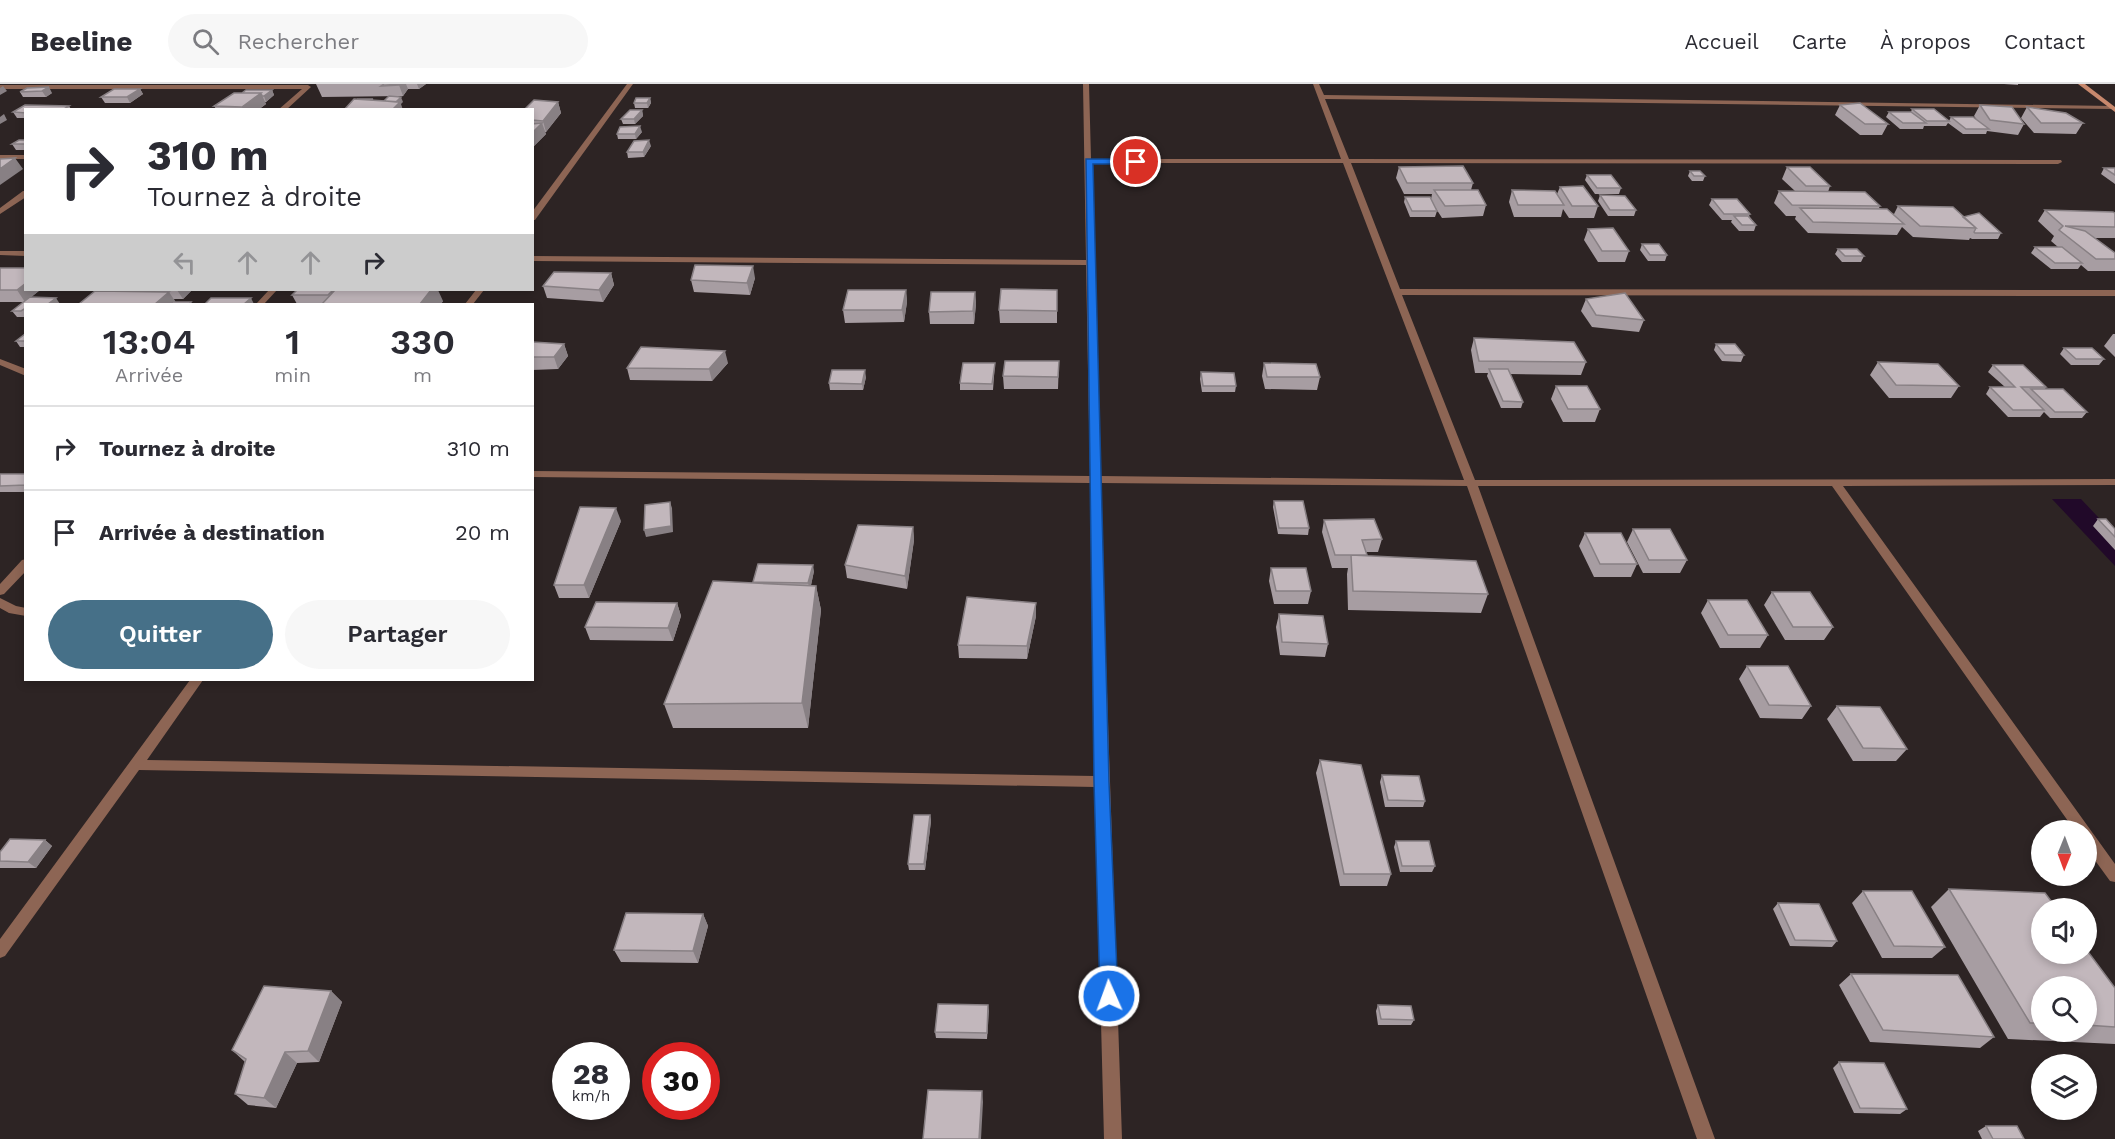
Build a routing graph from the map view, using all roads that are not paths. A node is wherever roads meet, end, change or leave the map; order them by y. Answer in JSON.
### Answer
{"nodes":[{"id":1,"x":630,"y":84,"type":"edge"},
{"id":2,"x":1086,"y":84,"type":"edge"},
{"id":3,"x":1316,"y":84,"type":"edge"},
{"id":4,"x":2081,"y":84,"type":"edge"},
{"id":5,"x":310,"y":86,"type":"edge"},
{"id":6,"x":0,"y":87,"type":"edge"},
{"id":7,"x":1320,"y":97,"type":"junction"},
{"id":8,"x":283,"y":108,"type":"edge"},
{"id":9,"x":2113,"y":108,"type":"edge"},
{"id":10,"x":0,"y":157,"type":"edge"},
{"id":11,"x":24,"y":158,"type":"edge"},
{"id":12,"x":1089,"y":161,"type":"junction"},
{"id":13,"x":2058,"y":162,"type":"dead end"},
{"id":14,"x":1347,"y":163,"type":"junction"},
{"id":15,"x":24,"y":194,"type":"edge"},
{"id":16,"x":0,"y":212,"type":"edge"},
{"id":17,"x":534,"y":215,"type":"edge"},
{"id":18,"x":0,"y":253,"type":"edge"},
{"id":19,"x":24,"y":254,"type":"edge"},
{"id":20,"x":534,"y":258,"type":"edge"},
{"id":21,"x":1090,"y":263,"type":"junction"},
{"id":22,"x":272,"y":291,"type":"edge"},
{"id":23,"x":479,"y":291,"type":"edge"},
{"id":24,"x":1397,"y":292,"type":"junction"},
{"id":25,"x":2115,"y":292,"type":"edge"},
{"id":26,"x":261,"y":303,"type":"edge"},
{"id":27,"x":470,"y":303,"type":"edge"},
{"id":28,"x":0,"y":363,"type":"edge"},
{"id":29,"x":24,"y":372,"type":"edge"},
{"id":30,"x":534,"y":474,"type":"edge"},
{"id":31,"x":1096,"y":478,"type":"junction"},
{"id":32,"x":1834,"y":481,"type":"junction"},
{"id":33,"x":2115,"y":482,"type":"edge"},
{"id":34,"x":1471,"y":483,"type":"junction"},
{"id":35,"x":24,"y":565,"type":"edge"},
{"id":36,"x":0,"y":591,"type":"edge"},
{"id":37,"x":0,"y":602,"type":"edge"},
{"id":38,"x":24,"y":612,"type":"edge"},
{"id":39,"x":196,"y":681,"type":"edge"},
{"id":40,"x":136,"y":765,"type":"junction"},
{"id":41,"x":1102,"y":782,"type":"junction"},
{"id":42,"x":2075,"y":820,"type":"edge"},
{"id":43,"x":2097,"y":851,"type":"edge"},
{"id":44,"x":2115,"y":876,"type":"edge"},
{"id":45,"x":0,"y":951,"type":"edge"},
{"id":46,"x":1113,"y":1139,"type":"edge"},
{"id":47,"x":1706,"y":1139,"type":"edge"}],
"edges":[{"from":1,"to":17,"type":"street"},
{"from":2,"to":12,"type":"street"},
{"from":3,"to":7,"type":"street"},
{"from":4,"to":9,"type":"main road"},
{"from":5,"to":6,"type":"street"},
{"from":5,"to":8,"type":"street"},
{"from":7,"to":9,"type":"street"},
{"from":7,"to":14,"type":"street"},
{"from":10,"to":11,"type":"street"},
{"from":12,"to":14,"type":"street"},
{"from":12,"to":21,"type":"street"},
{"from":13,"to":14,"type":"street"},
{"from":14,"to":24,"type":"street"},
{"from":15,"to":16,"type":"street"},
{"from":18,"to":19,"type":"street"},
{"from":20,"to":21,"type":"street"},
{"from":21,"to":31,"type":"street"},
{"from":22,"to":26,"type":"street"},
{"from":23,"to":27,"type":"street"},
{"from":24,"to":25,"type":"street"},
{"from":24,"to":34,"type":"street"},
{"from":28,"to":29,"type":"street"},
{"from":30,"to":31,"type":"street"},
{"from":31,"to":34,"type":"street"},
{"from":31,"to":41,"type":"street"},
{"from":32,"to":33,"type":"street"},
{"from":32,"to":34,"type":"street"},
{"from":32,"to":42,"type":"street"},
{"from":34,"to":47,"type":"street"},
{"from":35,"to":36,"type":"street"},
{"from":37,"to":38,"type":"street"},
{"from":39,"to":40,"type":"street"},
{"from":40,"to":41,"type":"street"},
{"from":40,"to":45,"type":"street"},
{"from":41,"to":46,"type":"street"},
{"from":43,"to":44,"type":"street"}]}
